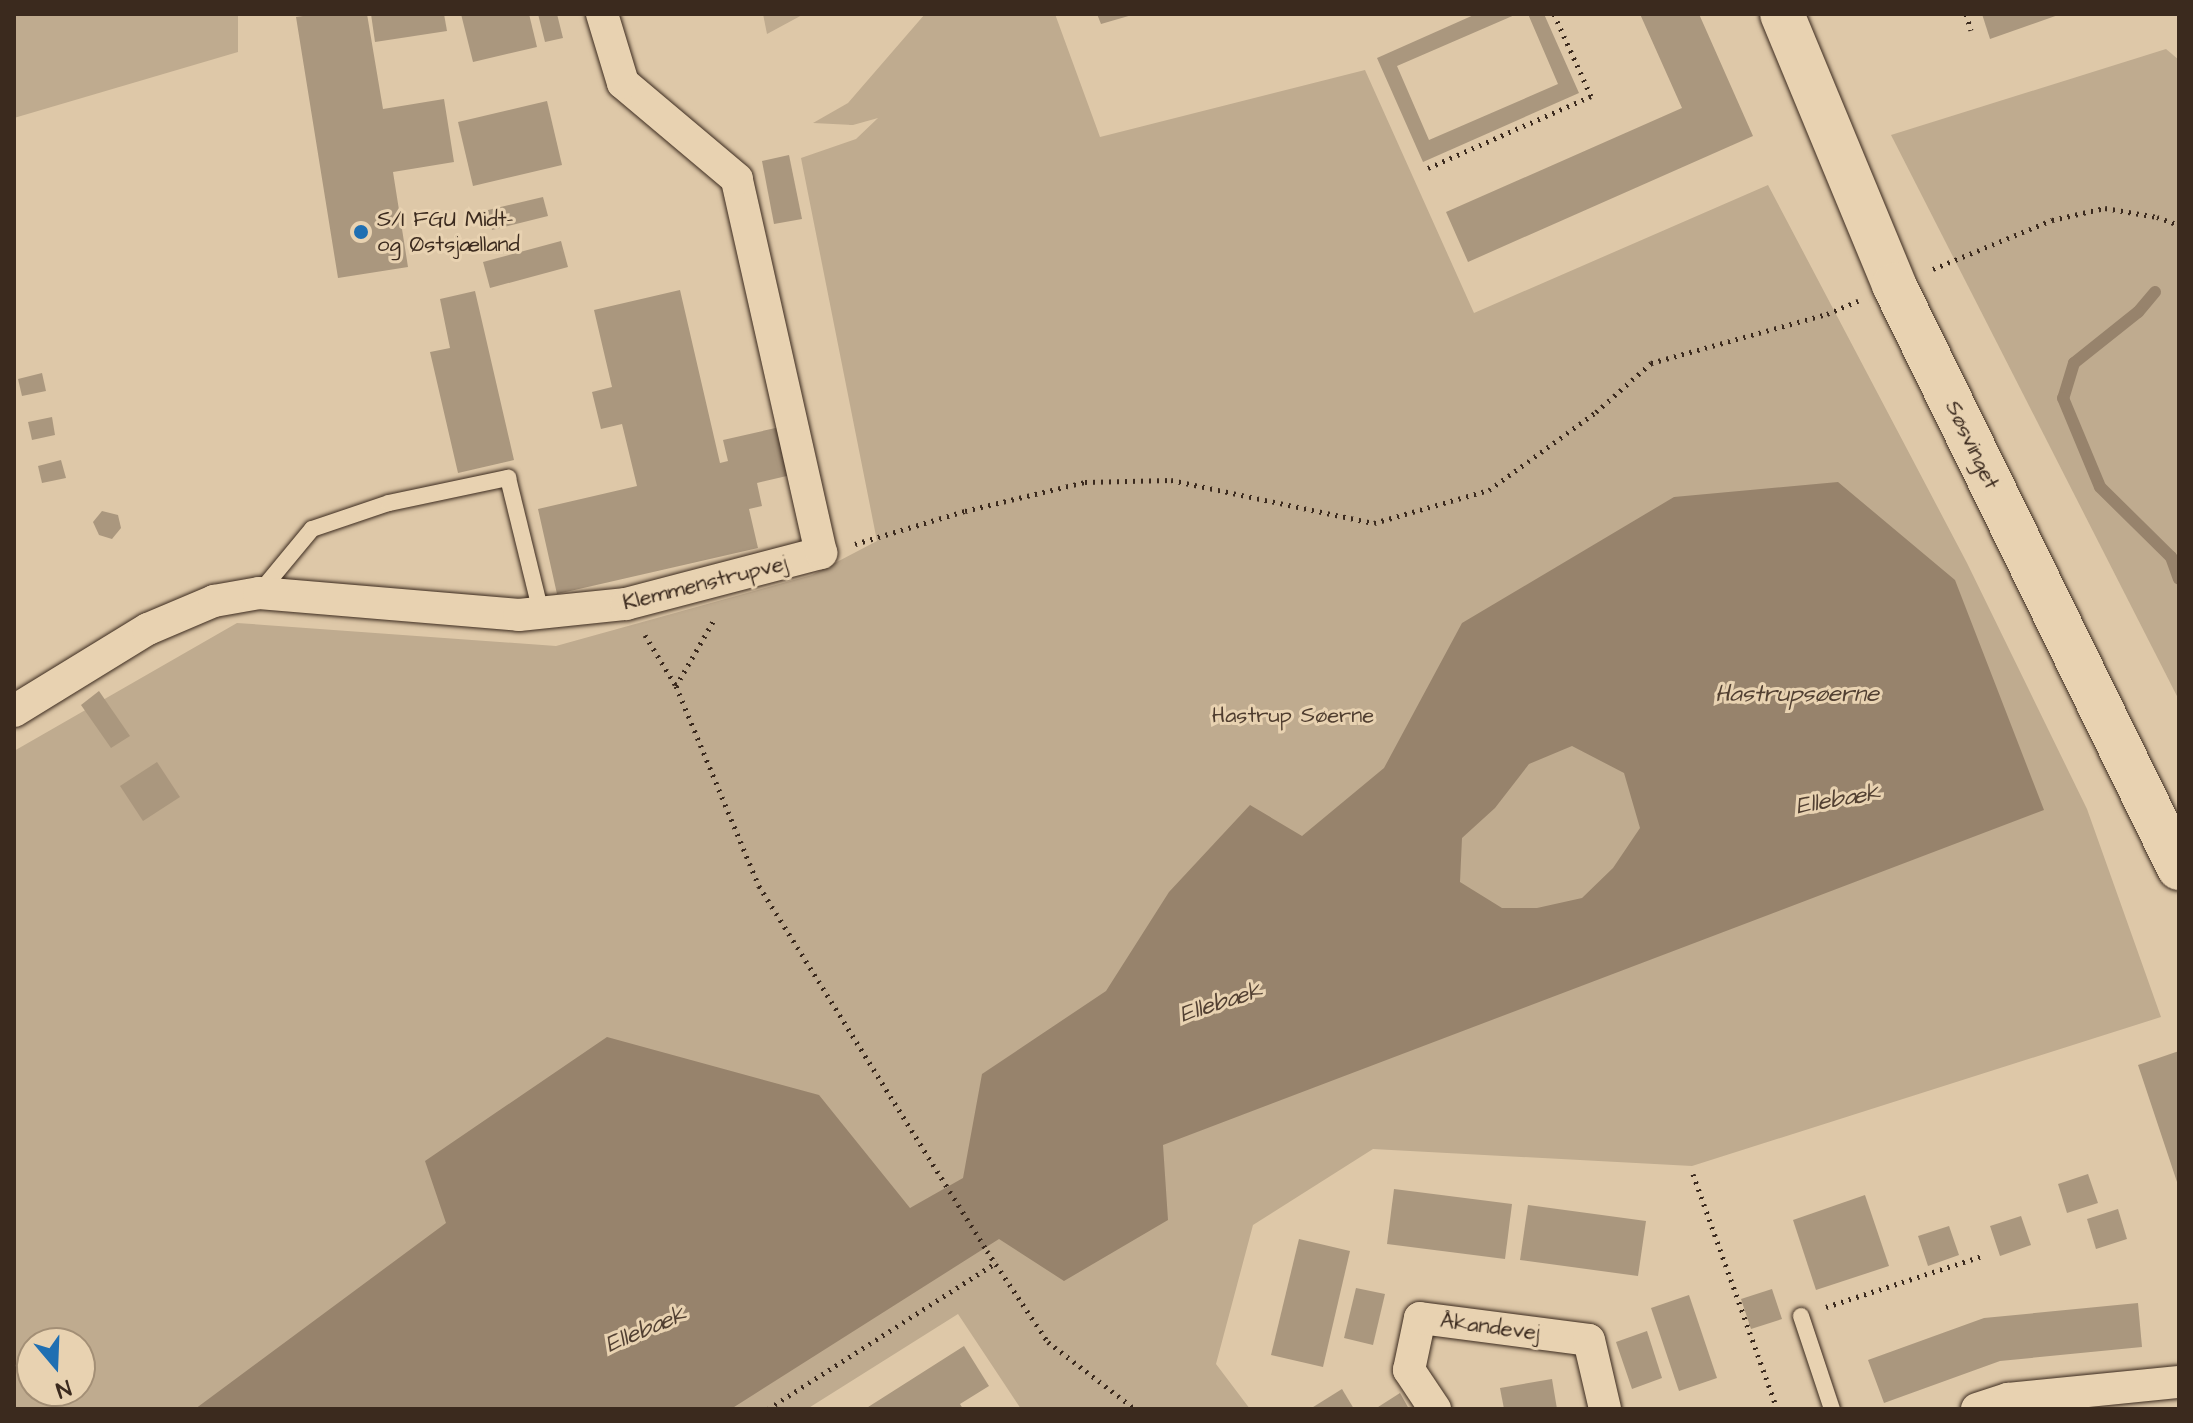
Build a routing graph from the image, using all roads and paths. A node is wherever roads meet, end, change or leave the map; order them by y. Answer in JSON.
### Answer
{"nodes":[{"id":1,"x":602,"y":14,"type":"edge"},
{"id":2,"x":1554,"y":14,"type":"edge"},
{"id":3,"x":1782,"y":14,"type":"edge"},
{"id":4,"x":1966,"y":14,"type":"edge"},
{"id":5,"x":1971,"y":30,"type":"dead end"},
{"id":6,"x":1428,"y":168,"type":"dead end"},
{"id":7,"x":2179,"y":225,"type":"edge"},
{"id":8,"x":1894,"y":285,"type":"junction"},
{"id":9,"x":821,"y":553,"type":"junction"},
{"id":10,"x":738,"y":577,"type":"junction"},
{"id":11,"x":259,"y":593,"type":"junction"},
{"id":12,"x":626,"y":604,"type":"junction"},
{"id":13,"x":541,"y":612,"type":"junction"},
{"id":14,"x":676,"y":686,"type":"junction"},
{"id":15,"x":14,"y":711,"type":"edge"},
{"id":16,"x":2179,"y":868,"type":"edge"},
{"id":17,"x":1693,"y":1174,"type":"dead end"},
{"id":18,"x":1985,"y":1255,"type":"dead end"},
{"id":19,"x":997,"y":1262,"type":"junction"},
{"id":20,"x":1801,"y":1316,"type":"joint"},
{"id":21,"x":2179,"y":1382,"type":"edge"},
{"id":22,"x":2072,"y":1401,"type":"edge"},
{"id":23,"x":768,"y":1409,"type":"edge"},
{"id":24,"x":1135,"y":1409,"type":"edge"},
{"id":25,"x":1435,"y":1409,"type":"edge"},
{"id":26,"x":1605,"y":1409,"type":"edge"},
{"id":27,"x":1777,"y":1409,"type":"edge"},
{"id":28,"x":1832,"y":1409,"type":"edge"},
{"id":29,"x":1977,"y":1409,"type":"edge"}],
"edges":[{"from":1,"to":9,"type":"street"},
{"from":2,"to":6,"type":"path"},
{"from":3,"to":8,"type":"street","name":"Søsvinget"},
{"from":4,"to":5,"type":"path"},
{"from":7,"to":8,"type":"path"},
{"from":8,"to":9,"type":"path"},
{"from":8,"to":16,"type":"street","name":"Søsvinget"},
{"from":9,"to":10,"type":"street","name":"Klemmenstrupvej"},
{"from":10,"to":12,"type":"street","name":"Klemmenstrupvej"},
{"from":10,"to":14,"type":"path"},
{"from":11,"to":13,"type":"street","name":"Klemmenstrupvej"},
{"from":11,"to":13,"type":"lane"},
{"from":11,"to":15,"type":"street","name":"Klemmenstrupvej"},
{"from":12,"to":13,"type":"street","name":"Klemmenstrupvej"},
{"from":12,"to":14,"type":"path"},
{"from":14,"to":19,"type":"path"},
{"from":17,"to":27,"type":"path"},
{"from":18,"to":20,"type":"path"},
{"from":19,"to":23,"type":"path"},
{"from":19,"to":24,"type":"path"},
{"from":20,"to":28,"type":"lane"},
{"from":21,"to":22,"type":"street"},
{"from":22,"to":29,"type":"street"},
{"from":25,"to":26,"type":"street","name":"Åkandevej"}]}
